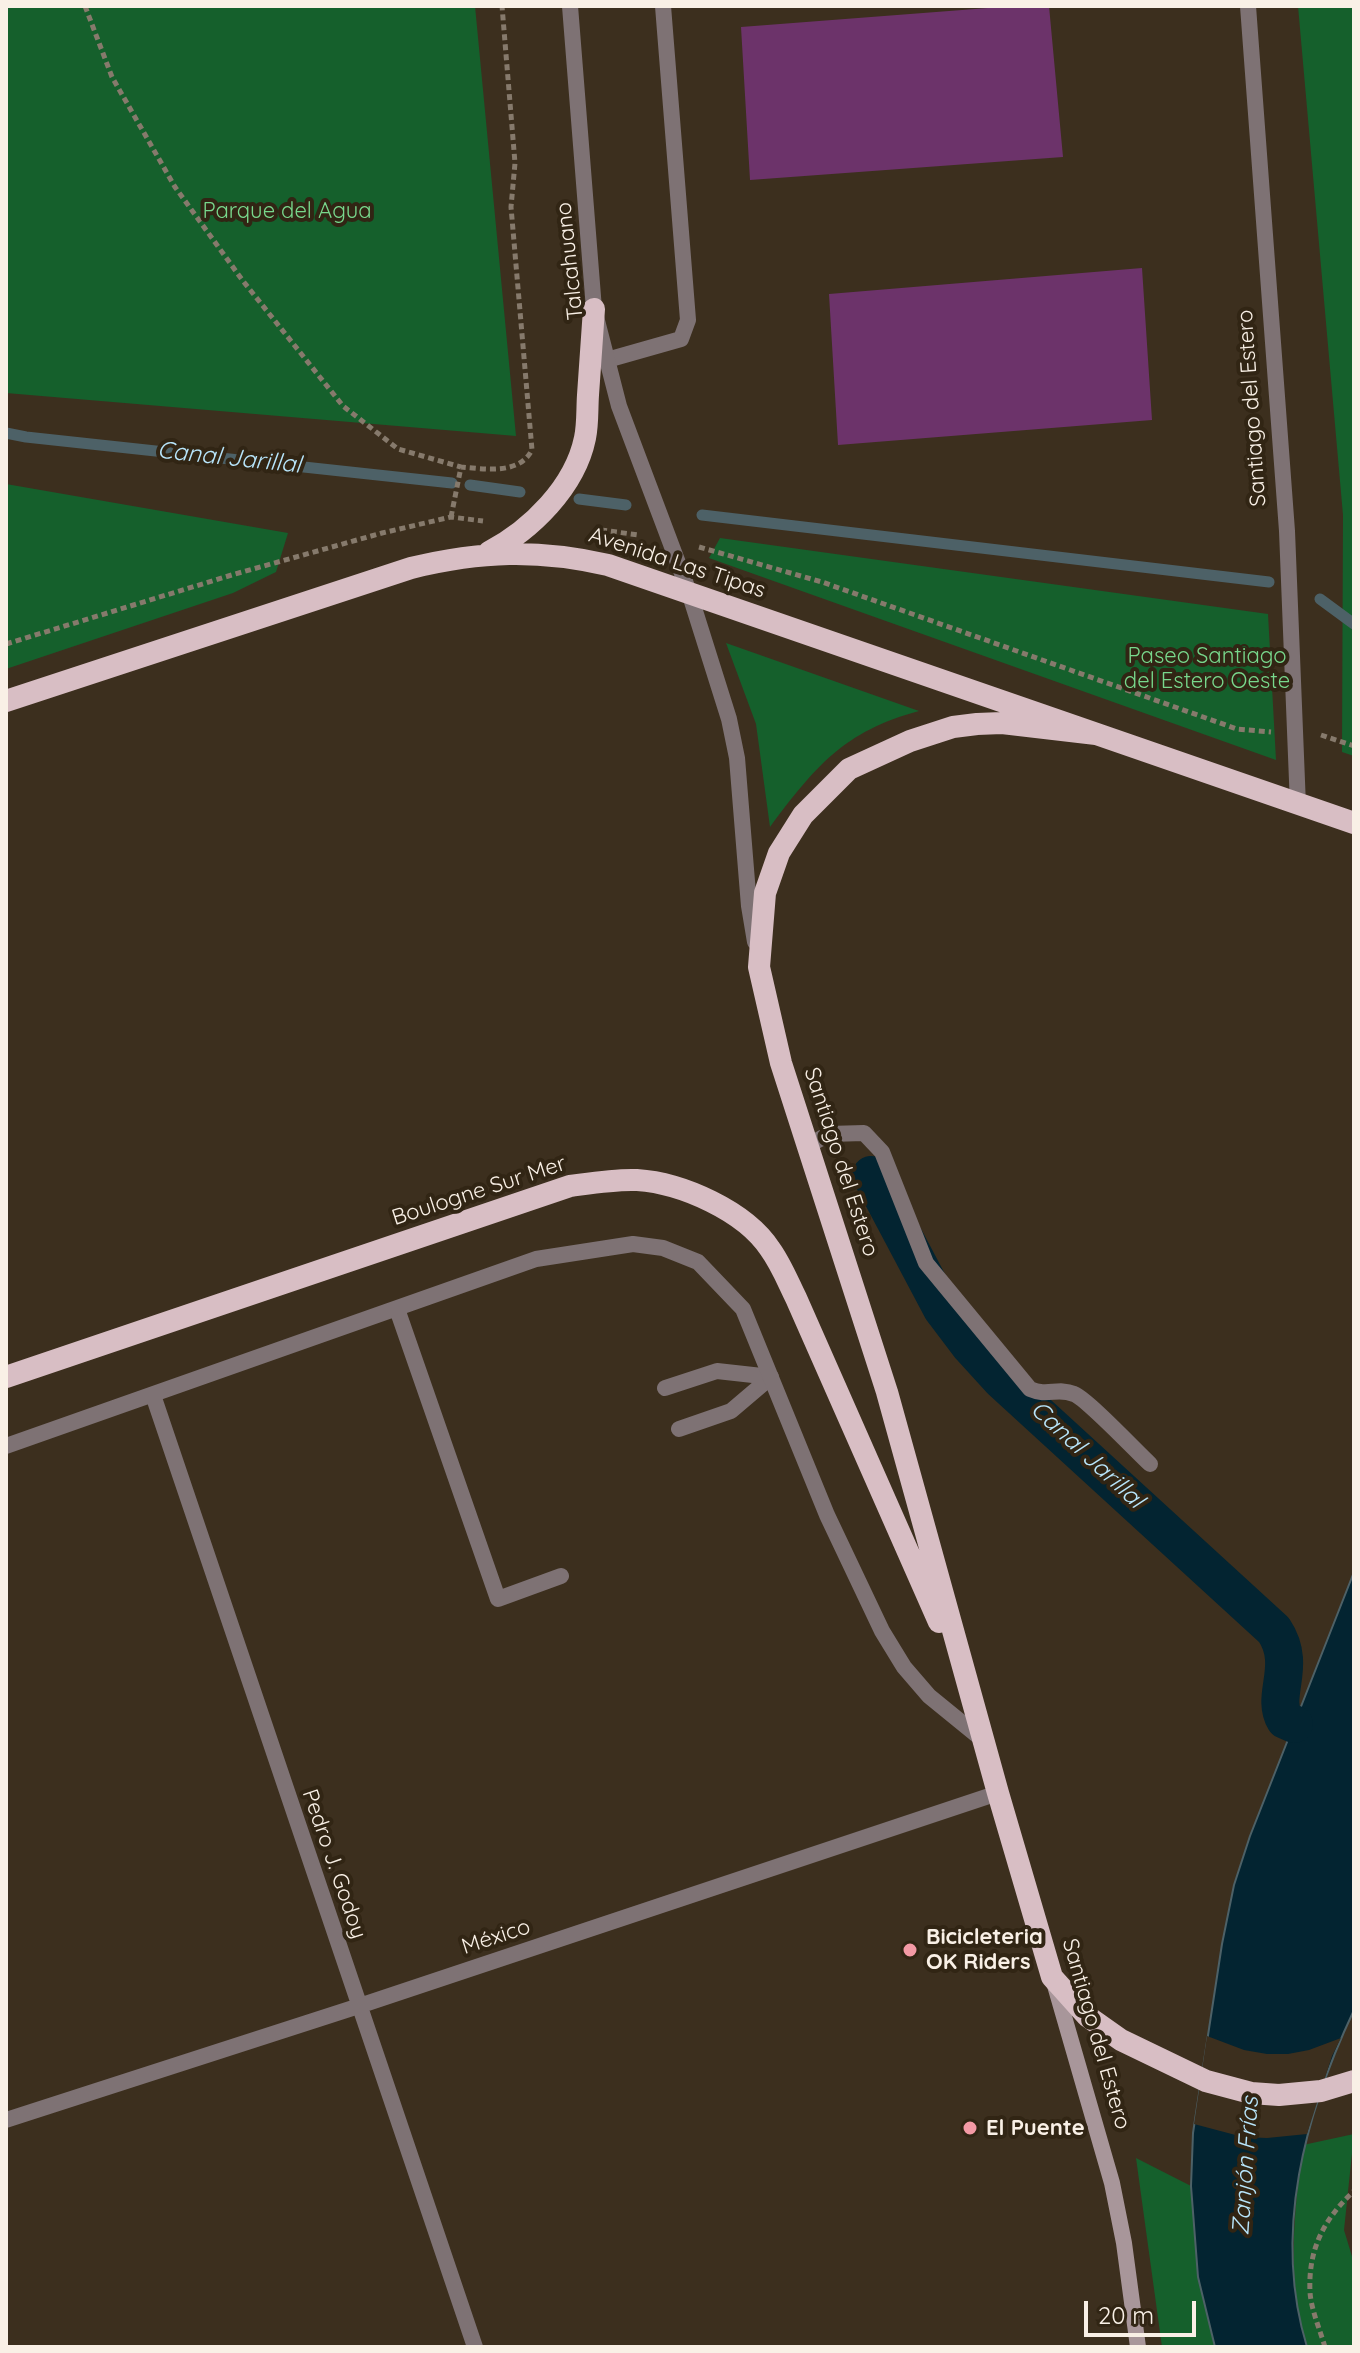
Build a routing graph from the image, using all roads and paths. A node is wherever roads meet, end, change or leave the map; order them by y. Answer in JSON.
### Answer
{"nodes":[{"id":1,"x":85,"y":6,"type":"edge"},
{"id":2,"x":502,"y":6,"type":"edge"},
{"id":3,"x":570,"y":6,"type":"edge"},
{"id":4,"x":663,"y":6,"type":"edge"},
{"id":5,"x":1248,"y":6,"type":"edge"},
{"id":6,"x":594,"y":309,"type":"junction"},
{"id":7,"x":607,"y":360,"type":"junction"},
{"id":8,"x":461,"y":467,"type":"junction"},
{"id":9,"x":451,"y":517,"type":"junction"},
{"id":10,"x":532,"y":523,"type":"junction"},
{"id":11,"x":588,"y":528,"type":"dead end"},
{"id":12,"x":670,"y":539,"type":"junction"},
{"id":13,"x":485,"y":555,"type":"junction"},
{"id":14,"x":689,"y":592,"type":"junction"},
{"id":15,"x":6,"y":644,"type":"edge"},
{"id":16,"x":6,"y":701,"type":"edge"},
{"id":17,"x":1295,"y":733,"type":"junction"},
{"id":18,"x":1096,"y":734,"type":"junction"},
{"id":19,"x":1354,"y":746,"type":"edge"},
{"id":20,"x":1298,"y":806,"type":"junction"},
{"id":21,"x":1354,"y":823,"type":"edge"},
{"id":22,"x":759,"y":967,"type":"junction"},
{"id":23,"x":809,"y":1145,"type":"junction"},
{"id":24,"x":397,"y":1309,"type":"junction"},
{"id":25,"x":6,"y":1377,"type":"edge"},
{"id":26,"x":771,"y":1377,"type":"junction"},
{"id":27,"x":665,"y":1388,"type":"dead end"},
{"id":28,"x":153,"y":1395,"type":"junction"},
{"id":29,"x":679,"y":1429,"type":"dead end"},
{"id":30,"x":6,"y":1446,"type":"edge"},
{"id":31,"x":1150,"y":1464,"type":"dead end"},
{"id":32,"x":561,"y":1576,"type":"dead end"},
{"id":33,"x":970,"y":1693,"type":"junction"},
{"id":34,"x":983,"y":1740,"type":"junction"},
{"id":35,"x":998,"y":1793,"type":"junction"},
{"id":36,"x":1052,"y":1977,"type":"junction"},
{"id":37,"x":359,"y":2006,"type":"junction"},
{"id":38,"x":1354,"y":2081,"type":"edge"},
{"id":39,"x":6,"y":2120,"type":"edge"},
{"id":40,"x":1354,"y":2191,"type":"edge"},
{"id":41,"x":475,"y":2347,"type":"edge"},
{"id":42,"x":1138,"y":2347,"type":"edge"},
{"id":43,"x":1325,"y":2347,"type":"edge"}],
"edges":[{"from":1,"to":8,"type":"path"},
{"from":2,"to":8,"type":"path"},
{"from":3,"to":6,"type":"street","name":"Talcahuano"},
{"from":4,"to":7,"type":"street"},
{"from":5,"to":17,"type":"street","name":"Santiago del Estero"},
{"from":6,"to":7,"type":"street","name":"Talcahuano"},
{"from":6,"to":10,"type":"highway"},
{"from":7,"to":12,"type":"street","name":"Talcahuano"},
{"from":8,"to":9,"type":"path"},
{"from":9,"to":10,"type":"path"},
{"from":9,"to":15,"type":"path"},
{"from":10,"to":13,"type":"highway"},
{"from":11,"to":12,"type":"path"},
{"from":12,"to":14,"type":"street","name":"Talcahuano"},
{"from":12,"to":17,"type":"path"},
{"from":13,"to":14,"type":"highway","name":"Avenida Las Tipas"},
{"from":13,"to":16,"type":"highway","name":"Avenida Las Tipas"},
{"from":14,"to":18,"type":"highway","name":"Avenida Las Tipas"},
{"from":14,"to":22,"type":"street","name":"Santiago del Estero"},
{"from":17,"to":19,"type":"path"},
{"from":17,"to":20,"type":"street","name":"Santiago del Estero"},
{"from":18,"to":20,"type":"highway","name":"Avenida Las Tipas"},
{"from":18,"to":22,"type":"highway","name":"Avenida Las Tipas"},
{"from":20,"to":21,"type":"highway","name":"Avenida Las Tipas"},
{"from":22,"to":23,"type":"highway","name":"Santiago del Estero"},
{"from":23,"to":31,"type":"street"},
{"from":23,"to":33,"type":"highway","name":"Santiago del Estero"},
{"from":24,"to":26,"type":"street"},
{"from":24,"to":28,"type":"street"},
{"from":24,"to":32,"type":"street"},
{"from":25,"to":33,"type":"highway","name":"Boulogne Sur Mer"},
{"from":26,"to":27,"type":"street"},
{"from":26,"to":29,"type":"street"},
{"from":26,"to":34,"type":"street"},
{"from":28,"to":30,"type":"street"},
{"from":28,"to":37,"type":"street","name":"Pedro J. Godoy"},
{"from":33,"to":34,"type":"highway","name":"Santiago del Estero"},
{"from":34,"to":35,"type":"highway","name":"Santiago del Estero"},
{"from":35,"to":36,"type":"highway","name":"Santiago del Estero"},
{"from":35,"to":37,"type":"street","name":"México"},
{"from":36,"to":38,"type":"highway"},
{"from":36,"to":42,"type":"main road","name":"Santiago del Estero"},
{"from":37,"to":39,"type":"street","name":"México"},
{"from":37,"to":41,"type":"street","name":"Pedro J. Godoy"},
{"from":40,"to":43,"type":"path"}]}
